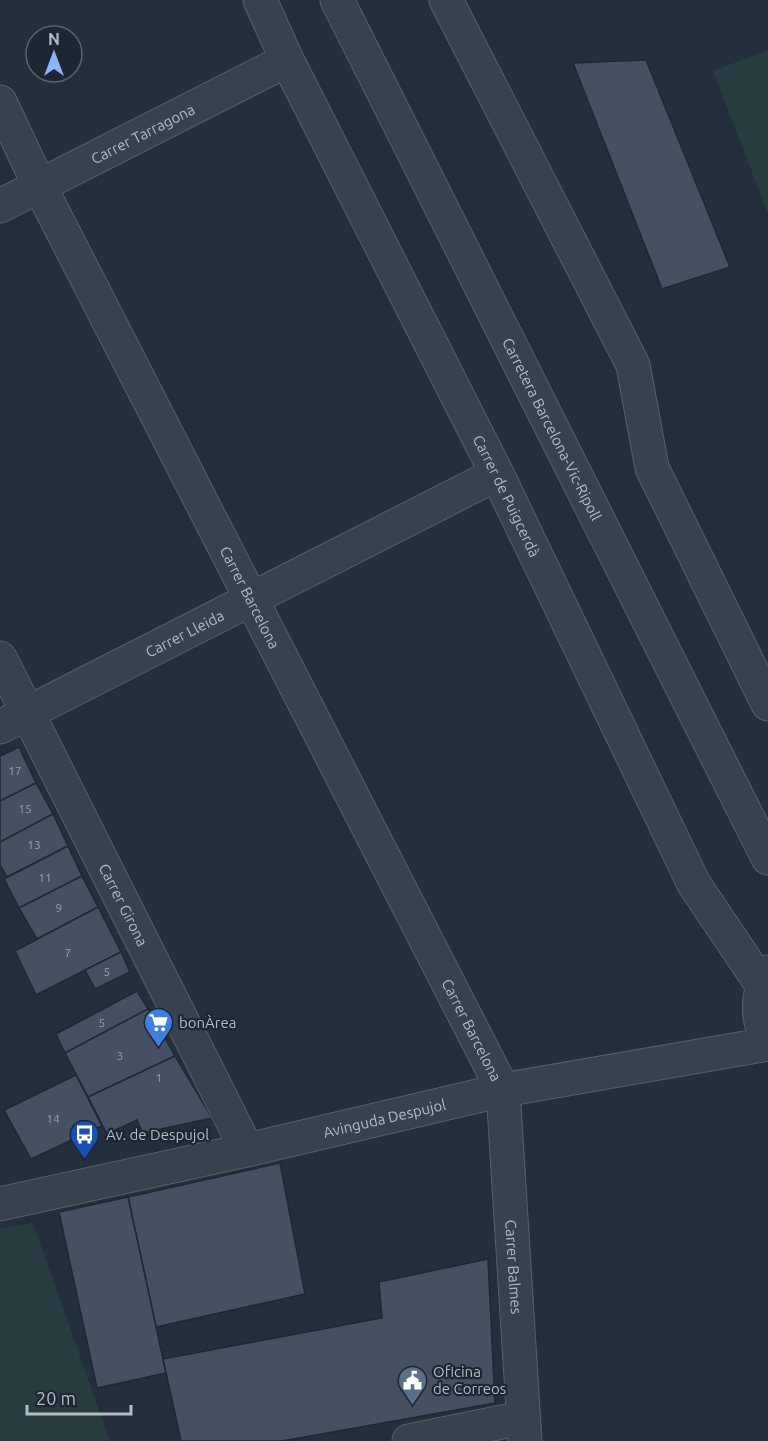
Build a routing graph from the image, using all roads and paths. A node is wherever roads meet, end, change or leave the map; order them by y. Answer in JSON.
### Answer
{"nodes":[{"id":1,"x":260,"y":0,"type":"edge"},
{"id":2,"x":337,"y":0,"type":"edge"},
{"id":3,"x":446,"y":0,"type":"edge"},
{"id":4,"x":287,"y":60,"type":"junction"},
{"id":5,"x":0,"y":102,"type":"edge"},
{"id":6,"x":40,"y":187,"type":"junction"},
{"id":7,"x":0,"y":206,"type":"edge"},
{"id":8,"x":497,"y":474,"type":"junction"},
{"id":9,"x":252,"y":598,"type":"junction"},
{"id":10,"x":0,"y":658,"type":"edge"},
{"id":11,"x":768,"y":704,"type":"edge"},
{"id":12,"x":14,"y":720,"type":"edge"},
{"id":13,"x":768,"y":858,"type":"edge"},
{"id":14,"x":765,"y":979,"type":"edge"},
{"id":15,"x":768,"y":1044,"type":"edge"},
{"id":16,"x":503,"y":1090,"type":"junction"},
{"id":17,"x":247,"y":1150,"type":"junction"},
{"id":18,"x":2,"y":1200,"type":"edge"},
{"id":19,"x":524,"y":1430,"type":"edge"},
{"id":20,"x":409,"y":1441,"type":"edge"}],
"edges":[{"from":1,"to":4,"type":"street","name":"Carrer de Puigcerdà"},
{"from":2,"to":13,"type":"street","name":"Carretera Barcelona-Vic-Ripoll"},
{"from":3,"to":11,"type":"street"},
{"from":4,"to":6,"type":"street","name":"Carrer Tarragona"},
{"from":4,"to":8,"type":"street","name":"Carrer de Puigcerdà"},
{"from":5,"to":6,"type":"street","name":"Carrer Barcelona"},
{"from":6,"to":7,"type":"street","name":"Carrer Tarragona"},
{"from":6,"to":9,"type":"street","name":"Carrer Barcelona"},
{"from":8,"to":9,"type":"street","name":"Carrer Lleida"},
{"from":8,"to":14,"type":"street","name":"Carrer de Puigcerdà"},
{"from":9,"to":12,"type":"street","name":"Carrer Lleida"},
{"from":9,"to":16,"type":"street","name":"Carrer Barcelona"},
{"from":10,"to":12,"type":"street","name":"Carrer Girona"},
{"from":12,"to":17,"type":"street","name":"Carrer Girona"},
{"from":14,"to":15,"type":"street"},
{"from":15,"to":16,"type":"street","name":"Avinguda Despujol"},
{"from":16,"to":17,"type":"street","name":"Avinguda Despujol"},
{"from":16,"to":19,"type":"street","name":"Carrer Balmes"},
{"from":17,"to":18,"type":"street","name":"Avinguda Despujol"},
{"from":19,"to":20,"type":"street"}]}
